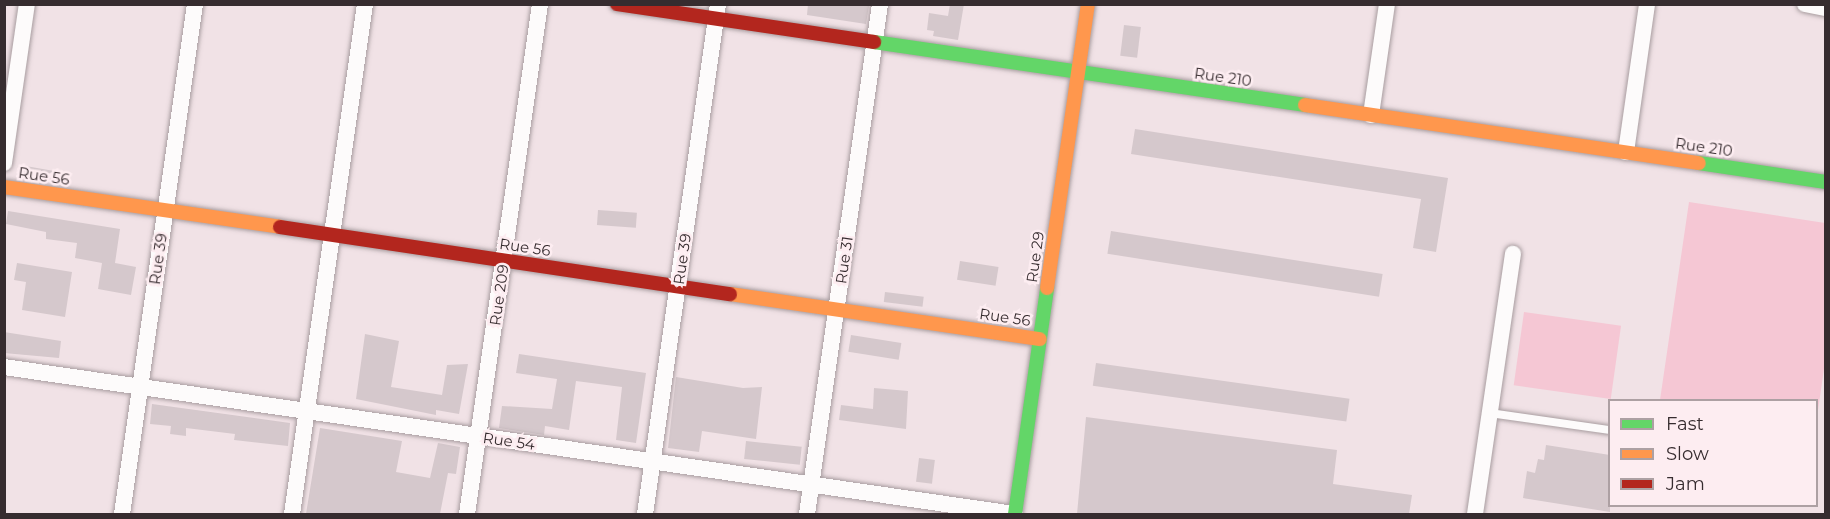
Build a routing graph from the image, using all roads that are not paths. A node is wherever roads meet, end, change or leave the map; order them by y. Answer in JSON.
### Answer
{"nodes":[{"id":1,"x":27,"y":4,"type":"edge"},
{"id":2,"x":195,"y":4,"type":"edge"},
{"id":3,"x":365,"y":4,"type":"edge"},
{"id":4,"x":540,"y":4,"type":"edge"},
{"id":5,"x":617,"y":4,"type":"edge"},
{"id":6,"x":880,"y":4,"type":"edge"},
{"id":7,"x":1088,"y":4,"type":"edge"},
{"id":8,"x":1388,"y":4,"type":"edge"},
{"id":9,"x":1647,"y":4,"type":"edge"},
{"id":10,"x":1805,"y":4,"type":"edge"},
{"id":11,"x":1826,"y":8,"type":"edge"},
{"id":12,"x":717,"y":12,"type":"edge"},
{"id":13,"x":875,"y":42,"type":"junction"},
{"id":14,"x":1078,"y":72,"type":"junction"},
{"id":15,"x":1371,"y":115,"type":"junction"},
{"id":16,"x":1626,"y":152,"type":"junction"},
{"id":17,"x":4,"y":163,"type":"edge"},
{"id":18,"x":1826,"y":182,"type":"edge"},
{"id":19,"x":4,"y":187,"type":"edge"},
{"id":20,"x":165,"y":211,"type":"junction"},
{"id":21,"x":332,"y":235,"type":"junction"},
{"id":22,"x":1513,"y":254,"type":"dead end"},
{"id":23,"x":504,"y":261,"type":"junction"},
{"id":24,"x":678,"y":286,"type":"junction"},
{"id":25,"x":837,"y":309,"type":"junction"},
{"id":26,"x":1040,"y":339,"type":"junction"},
{"id":27,"x":4,"y":367,"type":"edge"},
{"id":28,"x":140,"y":387,"type":"junction"},
{"id":29,"x":307,"y":411,"type":"junction"},
{"id":30,"x":1490,"y":413,"type":"junction"},
{"id":31,"x":1608,"y":430,"type":"edge"},
{"id":32,"x":478,"y":436,"type":"junction"},
{"id":33,"x":652,"y":462,"type":"junction"},
{"id":34,"x":812,"y":485,"type":"junction"},
{"id":35,"x":122,"y":514,"type":"edge"},
{"id":36,"x":292,"y":514,"type":"edge"},
{"id":37,"x":467,"y":514,"type":"edge"},
{"id":38,"x":645,"y":514,"type":"edge"},
{"id":39,"x":807,"y":514,"type":"edge"},
{"id":40,"x":1014,"y":514,"type":"edge"},
{"id":41,"x":1475,"y":514,"type":"edge"}],
"edges":[{"from":1,"to":17,"type":"street"},
{"from":2,"to":20,"type":"street","name":"Rue 39"},
{"from":3,"to":21,"type":"street"},
{"from":4,"to":23,"type":"street","name":"Rue 209"},
{"from":5,"to":12,"type":"street","name":"Rue 210"},
{"from":6,"to":13,"type":"street","name":"Rue 31"},
{"from":7,"to":14,"type":"street","name":"Rue 29"},
{"from":8,"to":15,"type":"street"},
{"from":9,"to":16,"type":"street"},
{"from":10,"to":11,"type":"street"},
{"from":12,"to":13,"type":"street","name":"Rue 210"},
{"from":12,"to":24,"type":"street","name":"Rue 39"},
{"from":13,"to":14,"type":"street","name":"Rue 210"},
{"from":13,"to":25,"type":"street","name":"Rue 31"},
{"from":14,"to":15,"type":"street","name":"Rue 210"},
{"from":14,"to":26,"type":"street","name":"Rue 29"},
{"from":15,"to":16,"type":"street","name":"Rue 210"},
{"from":16,"to":18,"type":"street","name":"Rue 210"},
{"from":19,"to":20,"type":"street","name":"Rue 56"},
{"from":20,"to":21,"type":"street","name":"Rue 56"},
{"from":20,"to":28,"type":"street","name":"Rue 39"},
{"from":21,"to":23,"type":"street","name":"Rue 56"},
{"from":21,"to":29,"type":"street"},
{"from":22,"to":30,"type":"street"},
{"from":23,"to":24,"type":"street","name":"Rue 56"},
{"from":23,"to":32,"type":"street","name":"Rue 209"},
{"from":24,"to":25,"type":"street","name":"Rue 56"},
{"from":24,"to":33,"type":"street","name":"Rue 39"},
{"from":25,"to":26,"type":"street","name":"Rue 56"},
{"from":25,"to":34,"type":"street","name":"Rue 31"},
{"from":26,"to":40,"type":"street","name":"Rue 29"},
{"from":27,"to":28,"type":"street","name":"Rue 54"},
{"from":28,"to":29,"type":"street","name":"Rue 54"},
{"from":28,"to":35,"type":"street","name":"Rue 39"},
{"from":29,"to":32,"type":"street","name":"Rue 54"},
{"from":29,"to":36,"type":"street"},
{"from":30,"to":31,"type":"lane"},
{"from":30,"to":41,"type":"street"},
{"from":32,"to":33,"type":"street","name":"Rue 54"},
{"from":32,"to":37,"type":"street","name":"Rue 209"},
{"from":33,"to":34,"type":"street","name":"Rue 54"},
{"from":33,"to":38,"type":"street","name":"Rue 39"},
{"from":34,"to":39,"type":"street","name":"Rue 31"},
{"from":34,"to":40,"type":"street","name":"Rue 54"}]}
